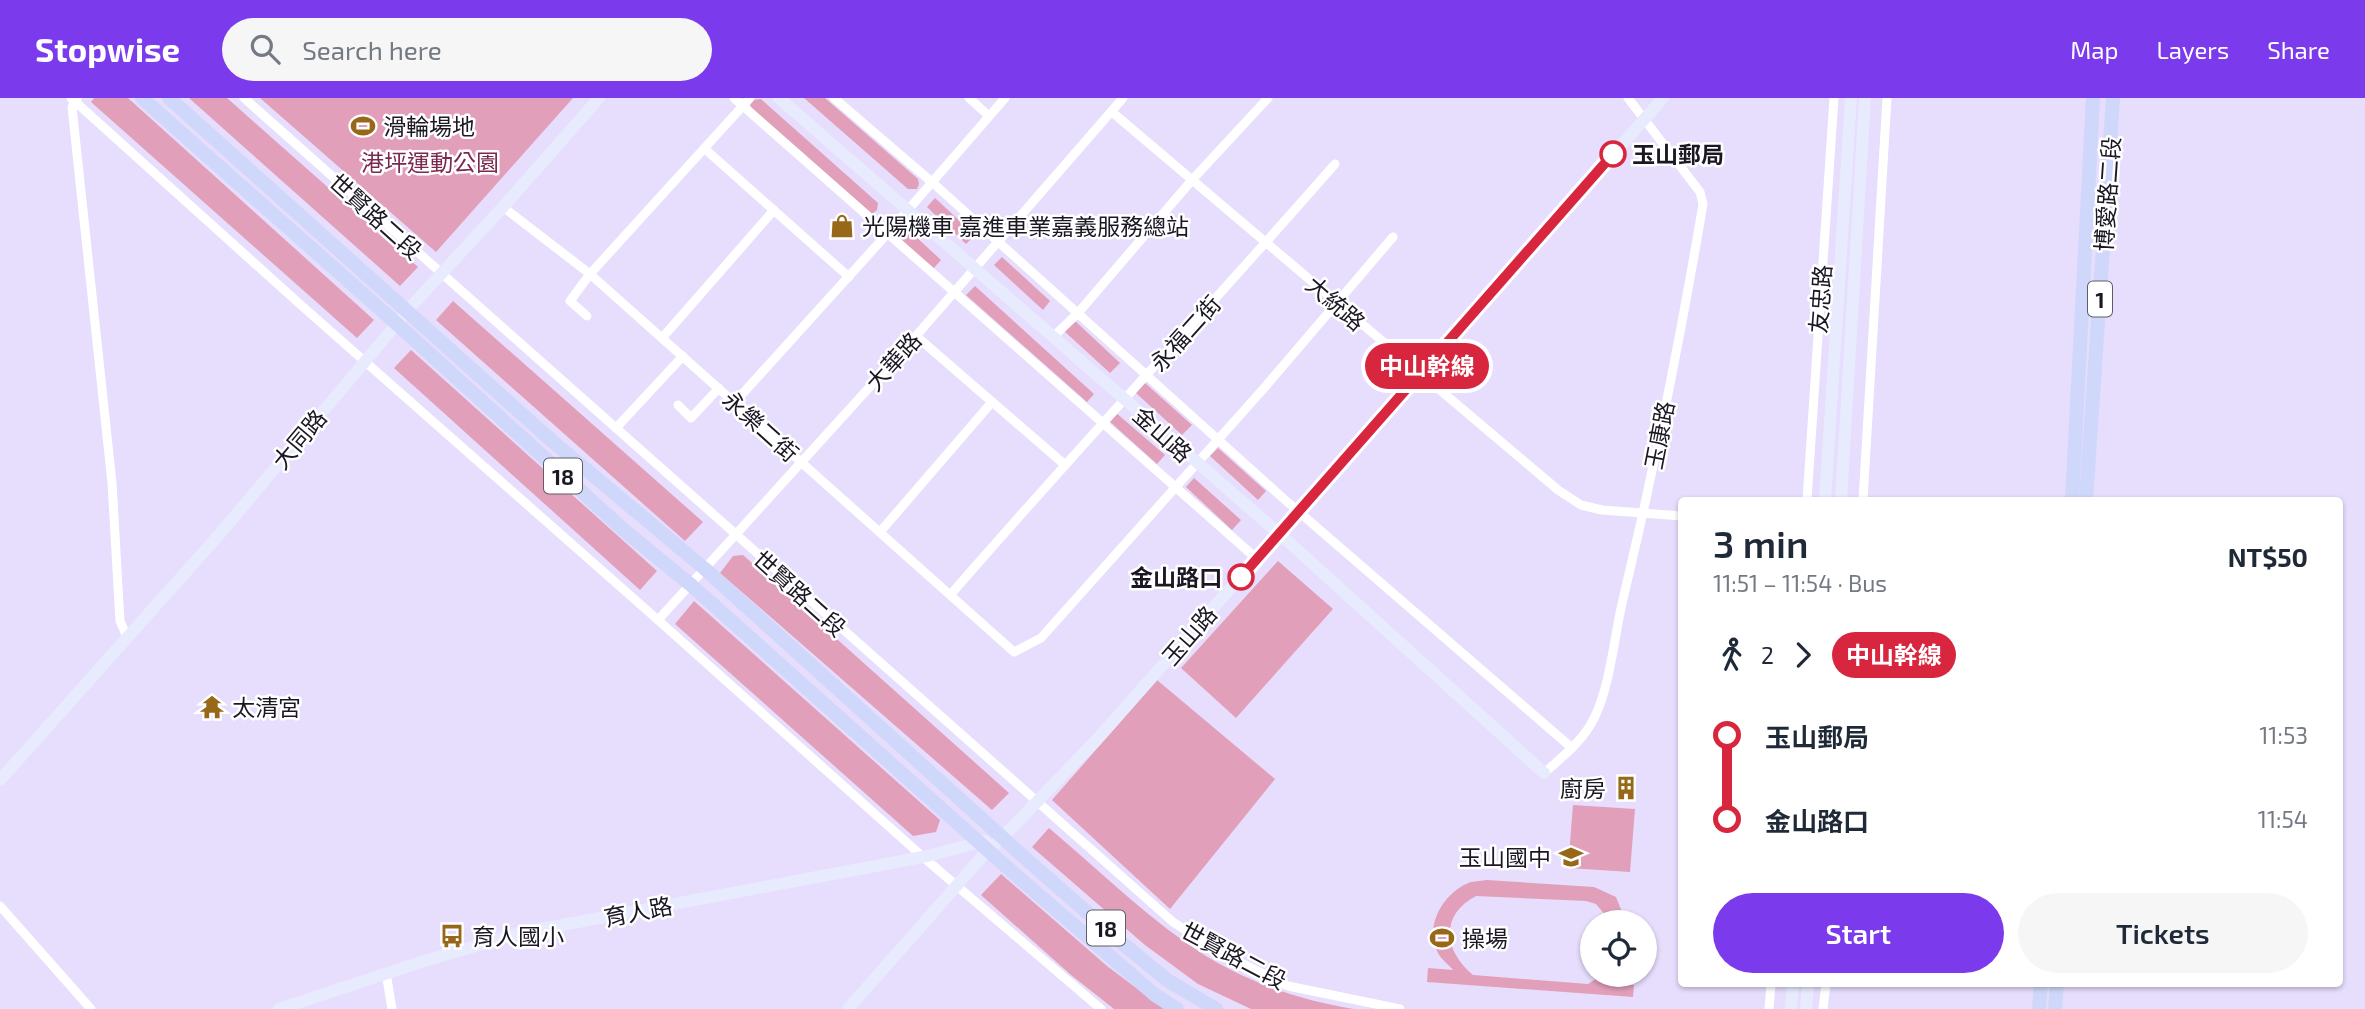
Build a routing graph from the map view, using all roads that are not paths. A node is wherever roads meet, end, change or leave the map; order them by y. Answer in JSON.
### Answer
{"nodes":[{"id":1,"x":142,"y":98,"type":"edge"},
{"id":2,"x":169,"y":98,"type":"edge"},
{"id":3,"x":244,"y":98,"type":"edge"},
{"id":4,"x":599,"y":98,"type":"edge"},
{"id":5,"x":734,"y":98,"type":"edge"},
{"id":6,"x":779,"y":98,"type":"edge"},
{"id":7,"x":834,"y":98,"type":"edge"},
{"id":8,"x":969,"y":98,"type":"edge"},
{"id":9,"x":1005,"y":98,"type":"edge"},
{"id":10,"x":1124,"y":98,"type":"edge"},
{"id":11,"x":1268,"y":98,"type":"edge"},
{"id":12,"x":1629,"y":98,"type":"edge"},
{"id":13,"x":1663,"y":98,"type":"edge"},
{"id":14,"x":1833,"y":98,"type":"edge"},
{"id":15,"x":1851,"y":98,"type":"edge"},
{"id":16,"x":1866,"y":98,"type":"edge"},
{"id":17,"x":1887,"y":98,"type":"edge"},
{"id":18,"x":2093,"y":98,"type":"edge"},
{"id":19,"x":2113,"y":98,"type":"edge"},
{"id":20,"x":75,"y":99,"type":"edge"},
{"id":21,"x":746,"y":102,"type":"edge"},
{"id":22,"x":1112,"y":112,"type":"junction"},
{"id":23,"x":989,"y":116,"type":"junction"},
{"id":24,"x":1645,"y":119,"type":"junction"},
{"id":25,"x":705,"y":149,"type":"junction"},
{"id":26,"x":1335,"y":164,"type":"dead end"},
{"id":27,"x":1192,"y":180,"type":"junction"},
{"id":28,"x":933,"y":183,"type":"junction"},
{"id":29,"x":503,"y":207,"type":"junction"},
{"id":30,"x":774,"y":210,"type":"junction"},
{"id":31,"x":907,"y":212,"type":"junction"},
{"id":32,"x":888,"y":233,"type":"junction"},
{"id":33,"x":1393,"y":237,"type":"dead end"},
{"id":34,"x":998,"y":242,"type":"junction"},
{"id":35,"x":1267,"y":242,"type":"junction"},
{"id":36,"x":973,"y":270,"type":"junction"},
{"id":37,"x":441,"y":273,"type":"junction"},
{"id":38,"x":590,"y":274,"type":"junction"},
{"id":39,"x":849,"y":277,"type":"junction"},
{"id":40,"x":955,"y":292,"type":"junction"},
{"id":41,"x":1336,"y":304,"type":"junction"},
{"id":42,"x":407,"y":310,"type":"junction"},
{"id":43,"x":1077,"y":313,"type":"junction"},
{"id":44,"x":587,"y":316,"type":"dead end"},
{"id":45,"x":397,"y":324,"type":"junction"},
{"id":46,"x":916,"y":336,"type":"junction"},
{"id":47,"x":663,"y":337,"type":"junction"},
{"id":48,"x":1053,"y":337,"type":"junction"},
{"id":49,"x":684,"y":356,"type":"junction"},
{"id":50,"x":365,"y":361,"type":"junction"},
{"id":51,"x":1148,"y":375,"type":"junction"},
{"id":52,"x":1420,"y":375,"type":"junction"},
{"id":53,"x":719,"y":388,"type":"junction"},
{"id":54,"x":1125,"y":400,"type":"junction"},
{"id":55,"x":735,"y":402,"type":"junction"},
{"id":56,"x":992,"y":402,"type":"junction"},
{"id":57,"x":678,"y":405,"type":"dead end"},
{"id":58,"x":1104,"y":422,"type":"junction"},
{"id":59,"x":616,"y":428,"type":"junction"},
{"id":60,"x":1218,"y":439,"type":"junction"},
{"id":61,"x":802,"y":463,"type":"junction"},
{"id":62,"x":1195,"y":463,"type":"junction"},
{"id":63,"x":1064,"y":464,"type":"junction"},
{"id":64,"x":1175,"y":486,"type":"junction"},
{"id":65,"x":1807,"y":497,"type":"edge"},
{"id":66,"x":1825,"y":497,"type":"edge"},
{"id":67,"x":1841,"y":497,"type":"edge"},
{"id":68,"x":1863,"y":497,"type":"edge"},
{"id":69,"x":2072,"y":497,"type":"edge"},
{"id":70,"x":2087,"y":497,"type":"edge"},
{"id":71,"x":1299,"y":512,"type":"junction"},
{"id":72,"x":1643,"y":514,"type":"junction"},
{"id":73,"x":1678,"y":516,"type":"edge"},
{"id":74,"x":880,"y":532,"type":"junction"},
{"id":75,"x":1279,"y":535,"type":"junction"},
{"id":76,"x":736,"y":536,"type":"junction"},
{"id":77,"x":1257,"y":559,"type":"junction"},
{"id":78,"x":705,"y":569,"type":"junction"},
{"id":79,"x":691,"y":585,"type":"junction"},
{"id":80,"x":951,"y":594,"type":"junction"},
{"id":81,"x":658,"y":620,"type":"junction"},
{"id":82,"x":128,"y":639,"type":"junction"},
{"id":83,"x":1572,"y":748,"type":"junction"},
{"id":84,"x":1544,"y":773,"type":"joint"},
{"id":85,"x":0,"y":780,"type":"edge"},
{"id":86,"x":1036,"y":802,"type":"junction"},
{"id":87,"x":1003,"y":837,"type":"junction"},
{"id":88,"x":984,"y":846,"type":"junction"},
{"id":89,"x":922,"y":858,"type":"junction"},
{"id":90,"x":956,"y":886,"type":"junction"},
{"id":91,"x":0,"y":906,"type":"edge"},
{"id":92,"x":386,"y":973,"type":"junction"},
{"id":93,"x":1771,"y":987,"type":"edge"},
{"id":94,"x":1793,"y":987,"type":"edge"},
{"id":95,"x":1808,"y":987,"type":"edge"},
{"id":96,"x":1826,"y":987,"type":"edge"},
{"id":97,"x":2041,"y":987,"type":"edge"},
{"id":98,"x":2057,"y":987,"type":"edge"},
{"id":99,"x":91,"y":1009,"type":"edge"},
{"id":100,"x":279,"y":1009,"type":"edge"},
{"id":101,"x":392,"y":1009,"type":"edge"},
{"id":102,"x":848,"y":1009,"type":"edge"},
{"id":103,"x":1101,"y":1009,"type":"edge"},
{"id":104,"x":1177,"y":1009,"type":"edge"},
{"id":105,"x":1216,"y":1009,"type":"edge"},
{"id":106,"x":1400,"y":1009,"type":"edge"},
{"id":107,"x":1769,"y":1009,"type":"edge"},
{"id":108,"x":1791,"y":1009,"type":"edge"},
{"id":109,"x":1806,"y":1009,"type":"edge"},
{"id":110,"x":1823,"y":1009,"type":"edge"},
{"id":111,"x":2039,"y":1009,"type":"edge"},
{"id":112,"x":2055,"y":1009,"type":"edge"}],
"edges":[{"from":1,"to":45,"type":"main road","number":"18"},
{"from":2,"to":42,"type":"main road","name":"世賢路二段","number":"18"},
{"from":3,"to":37,"type":"street","name":"世賢路二段"},
{"from":4,"to":29,"type":"street","name":"大同路"},
{"from":5,"to":21,"type":"street","name":"金山路"},
{"from":6,"to":31,"type":"street","name":"金山路"},
{"from":7,"to":28,"type":"street","name":"金山路"},
{"from":8,"to":23,"type":"street"},
{"from":9,"to":23,"type":"street"},
{"from":10,"to":22,"type":"street","name":"大華路"},
{"from":11,"to":27,"type":"street"},
{"from":12,"to":24,"type":"street","name":"玉康路"},
{"from":13,"to":24,"type":"street","name":"玉山路"},
{"from":14,"to":65,"type":"street","name":"友忠路"},
{"from":15,"to":66,"type":"street","name":"友忠路"},
{"from":16,"to":67,"type":"street","name":"友忠路"},
{"from":17,"to":68,"type":"street"},
{"from":18,"to":69,"type":"main road","name":"博愛路二段","number":"1"},
{"from":19,"to":70,"type":"main road","name":"博愛路二段","number":"1"},
{"from":20,"to":50,"type":"street"},
{"from":20,"to":82,"type":"street"},
{"from":21,"to":25,"type":"street"},
{"from":21,"to":32,"type":"street","name":"金山路"},
{"from":22,"to":27,"type":"street","name":"大統路"},
{"from":22,"to":34,"type":"street","name":"大華路"},
{"from":23,"to":28,"type":"street"},
{"from":24,"to":52,"type":"street","name":"玉山路"},
{"from":24,"to":72,"type":"street","name":"玉康路"},
{"from":25,"to":30,"type":"street"},
{"from":25,"to":38,"type":"street"},
{"from":26,"to":35,"type":"street","name":"永福二街"},
{"from":27,"to":35,"type":"street","name":"大統路"},
{"from":27,"to":43,"type":"street"},
{"from":28,"to":31,"type":"street"},
{"from":28,"to":34,"type":"street","name":"金山路"},
{"from":29,"to":37,"type":"street","name":"大同路"},
{"from":29,"to":38,"type":"street","name":"永樂二街"},
{"from":30,"to":39,"type":"street"},
{"from":30,"to":47,"type":"street"},
{"from":31,"to":32,"type":"street"},
{"from":31,"to":36,"type":"street","name":"金山路"},
{"from":32,"to":39,"type":"street"},
{"from":32,"to":40,"type":"street","name":"金山路"},
{"from":33,"to":41,"type":"street"},
{"from":34,"to":36,"type":"street","name":"大華路"},
{"from":34,"to":43,"type":"street","name":"金山路"},
{"from":35,"to":41,"type":"street","name":"大統路"},
{"from":35,"to":51,"type":"street","name":"永福二街"},
{"from":36,"to":40,"type":"street","name":"大華路"},
{"from":36,"to":48,"type":"street","name":"金山路"},
{"from":37,"to":42,"type":"street","name":"大同路"},
{"from":37,"to":59,"type":"street","name":"世賢路二段"},
{"from":38,"to":44,"type":"street"},
{"from":38,"to":47,"type":"street","name":"永樂二街"},
{"from":39,"to":55,"type":"street"},
{"from":40,"to":46,"type":"street","name":"大華路"},
{"from":40,"to":58,"type":"street","name":"金山路"},
{"from":41,"to":52,"type":"street","name":"大統路"},
{"from":41,"to":60,"type":"street"},
{"from":42,"to":45,"type":"street","name":"大同路"},
{"from":42,"to":78,"type":"main road","name":"世賢路二段","number":"18"},
{"from":43,"to":48,"type":"street"},
{"from":43,"to":51,"type":"street","name":"金山路"},
{"from":45,"to":50,"type":"street","name":"大同路"},
{"from":45,"to":79,"type":"main road","number":"18"},
{"from":46,"to":56,"type":"street"},
{"from":46,"to":61,"type":"street","name":"大華路"},
{"from":47,"to":49,"type":"street","name":"永樂二街"},
{"from":48,"to":54,"type":"street","name":"金山路"},
{"from":49,"to":53,"type":"street","name":"永樂二街"},
{"from":49,"to":59,"type":"street"},
{"from":50,"to":81,"type":"street"},
{"from":50,"to":82,"type":"street","name":"大同路"},
{"from":51,"to":54,"type":"street","name":"永福二街"},
{"from":51,"to":60,"type":"street","name":"金山路"},
{"from":52,"to":71,"type":"street","name":"玉山路"},
{"from":52,"to":72,"type":"street","name":"大統路"},
{"from":53,"to":55,"type":"street","name":"永樂二街"},
{"from":53,"to":57,"type":"street"},
{"from":54,"to":58,"type":"street","name":"永福二街"},
{"from":54,"to":62,"type":"street","name":"金山路"},
{"from":55,"to":61,"type":"street","name":"永樂二街"},
{"from":56,"to":63,"type":"street"},
{"from":56,"to":74,"type":"street"},
{"from":58,"to":63,"type":"street","name":"永福二街"},
{"from":58,"to":64,"type":"street","name":"金山路"},
{"from":59,"to":76,"type":"street","name":"世賢路二段"},
{"from":60,"to":62,"type":"street"},
{"from":60,"to":71,"type":"street","name":"金山路"},
{"from":61,"to":74,"type":"street","name":"永樂二街"},
{"from":61,"to":76,"type":"street","name":"大華路"},
{"from":62,"to":64,"type":"street"},
{"from":62,"to":75,"type":"street","name":"金山路"},
{"from":63,"to":80,"type":"street","name":"永福二街"},
{"from":64,"to":77,"type":"street","name":"金山路"},
{"from":64,"to":80,"type":"street","name":"永樂二街"},
{"from":71,"to":75,"type":"street","name":"玉山路"},
{"from":71,"to":83,"type":"street","name":"金山路"},
{"from":72,"to":73,"type":"street","name":"大統路"},
{"from":72,"to":83,"type":"street","name":"玉康路"},
{"from":74,"to":80,"type":"street","name":"永樂二街"},
{"from":75,"to":77,"type":"street","name":"玉山路"},
{"from":75,"to":84,"type":"street","name":"金山路"},
{"from":76,"to":78,"type":"street","name":"大華路"},
{"from":76,"to":86,"type":"street","name":"世賢路二段"},
{"from":77,"to":86,"type":"street","name":"玉山路"},
{"from":78,"to":79,"type":"street","name":"大華路"},
{"from":78,"to":87,"type":"main road","name":"世賢路二段","number":"18"},
{"from":79,"to":81,"type":"street","name":"大華路"},
{"from":79,"to":88,"type":"main road","number":"18"},
{"from":81,"to":89,"type":"street"},
{"from":82,"to":85,"type":"street","name":"大同路"},
{"from":83,"to":84,"type":"street","name":"玉康路"},
{"from":86,"to":87,"type":"street","name":"玉山路"},
{"from":86,"to":106,"type":"street","name":"世賢路二段"},
{"from":87,"to":88,"type":"street","name":"育人路"},
{"from":87,"to":105,"type":"main road","name":"世賢路二段","number":"18"},
{"from":88,"to":89,"type":"street","name":"育人路"},
{"from":88,"to":90,"type":"street"},
{"from":88,"to":104,"type":"main road","number":"18"},
{"from":89,"to":90,"type":"street"},
{"from":89,"to":92,"type":"street","name":"育人路"},
{"from":90,"to":102,"type":"street"},
{"from":90,"to":103,"type":"street"},
{"from":91,"to":99,"type":"street"},
{"from":92,"to":100,"type":"street","name":"育人路"},
{"from":92,"to":101,"type":"street"},
{"from":93,"to":107,"type":"street"},
{"from":94,"to":108,"type":"street"},
{"from":95,"to":109,"type":"street"},
{"from":96,"to":110,"type":"street"},
{"from":97,"to":111,"type":"main road"},
{"from":98,"to":112,"type":"main road"}]}
